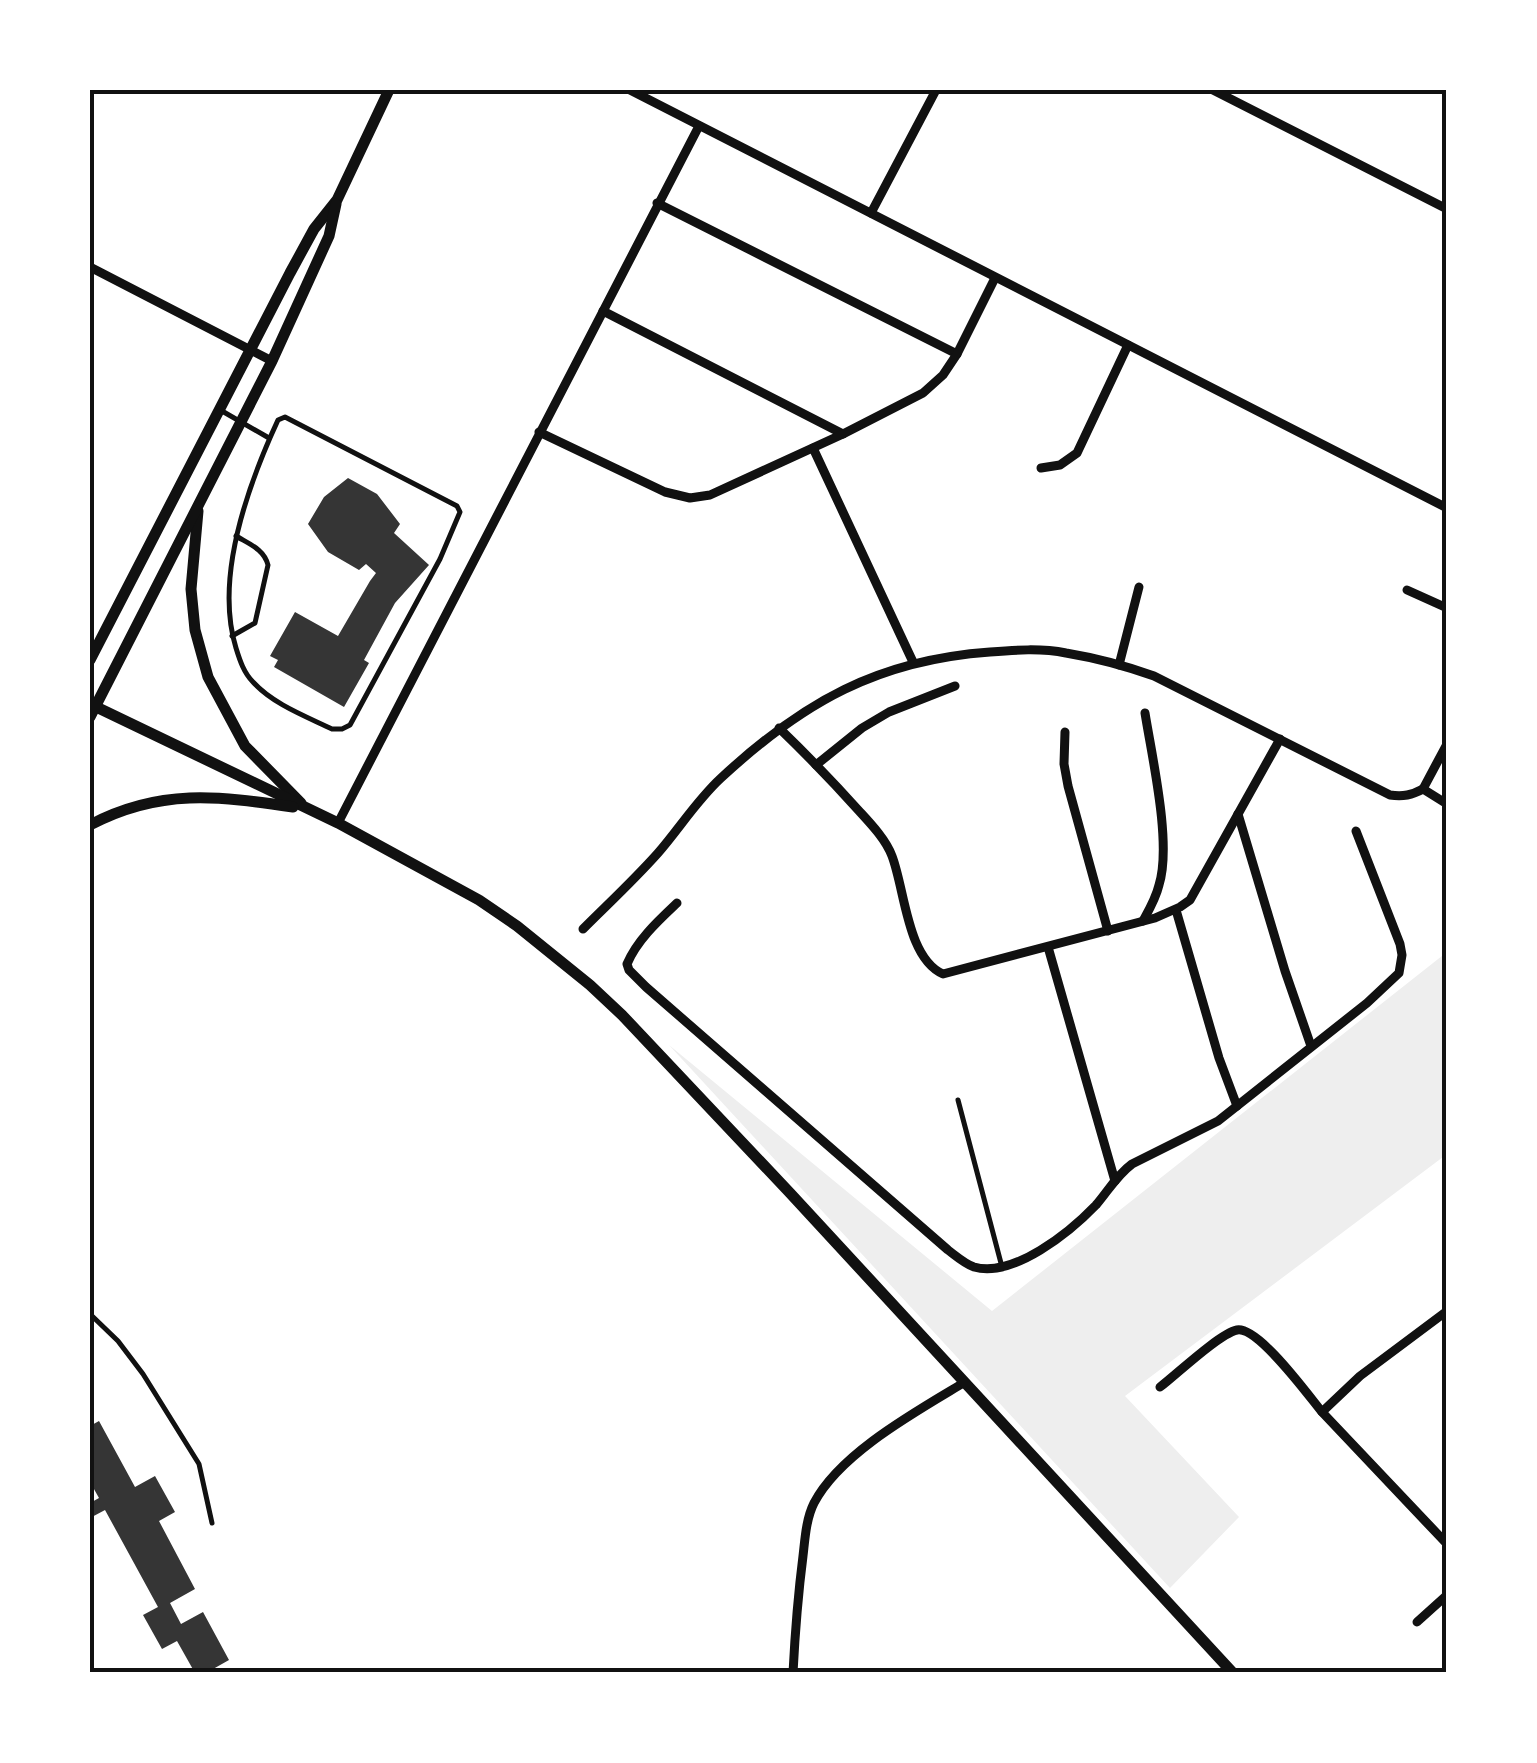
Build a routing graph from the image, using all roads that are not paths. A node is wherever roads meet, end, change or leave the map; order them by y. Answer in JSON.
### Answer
{"nodes":[{"id":1,"x":389,"y":90,"type":"edge"},
{"id":2,"x":630,"y":90,"type":"edge"},
{"id":3,"x":936,"y":90,"type":"edge"},
{"id":4,"x":1213,"y":90,"type":"edge"},
{"id":5,"x":699,"y":126,"type":"junction"},
{"id":6,"x":337,"y":200,"type":"junction"},
{"id":7,"x":657,"y":203,"type":"junction"},
{"id":8,"x":1447,"y":209,"type":"edge"},
{"id":9,"x":871,"y":214,"type":"junction"},
{"id":10,"x":90,"y":268,"type":"edge"},
{"id":11,"x":994,"y":278,"type":"junction"},
{"id":12,"x":603,"y":311,"type":"junction"},
{"id":13,"x":1128,"y":345,"type":"junction"},
{"id":14,"x":250,"y":350,"type":"junction"},
{"id":15,"x":957,"y":354,"type":"junction"},
{"id":16,"x":272,"y":361,"type":"junction"},
{"id":17,"x":220,"y":409,"type":"junction"},
{"id":18,"x":242,"y":422,"type":"junction"},
{"id":19,"x":539,"y":432,"type":"junction"},
{"id":20,"x":843,"y":434,"type":"junction"},
{"id":21,"x":270,"y":438,"type":"junction"},
{"id":22,"x":812,"y":448,"type":"junction"},
{"id":23,"x":1041,"y":468,"type":"dead end"},
{"id":24,"x":199,"y":502,"type":"junction"},
{"id":25,"x":1447,"y":508,"type":"edge"},
{"id":26,"x":236,"y":536,"type":"junction"},
{"id":27,"x":1139,"y":587,"type":"dead end"},
{"id":28,"x":1407,"y":590,"type":"dead end"},
{"id":29,"x":1447,"y":608,"type":"edge"},
{"id":30,"x":232,"y":636,"type":"junction"},
{"id":31,"x":90,"y":660,"type":"edge"},
{"id":32,"x":913,"y":662,"type":"junction"},
{"id":33,"x":1118,"y":665,"type":"junction"},
{"id":34,"x":955,"y":686,"type":"dead end"},
{"id":35,"x":92,"y":709,"type":"edge"},
{"id":36,"x":1145,"y":713,"type":"dead end"},
{"id":37,"x":779,"y":728,"type":"junction"},
{"id":38,"x":1066,"y":732,"type":"dead end"},
{"id":39,"x":1280,"y":739,"type":"junction"},
{"id":40,"x":1447,"y":744,"type":"edge"},
{"id":41,"x":816,"y":765,"type":"junction"},
{"id":42,"x":1423,"y":789,"type":"junction"},
{"id":43,"x":1447,"y":804,"type":"edge"},
{"id":44,"x":307,"y":809,"type":"junction"},
{"id":45,"x":1238,"y":814,"type":"junction"},
{"id":46,"x":338,"y":823,"type":"junction"},
{"id":47,"x":90,"y":825,"type":"edge"},
{"id":48,"x":1356,"y":831,"type":"dead end"},
{"id":49,"x":677,"y":903,"type":"dead end"},
{"id":50,"x":1176,"y":910,"type":"junction"},
{"id":51,"x":1144,"y":922,"type":"junction"},
{"id":52,"x":583,"y":929,"type":"dead end"},
{"id":53,"x":1108,"y":931,"type":"junction"},
{"id":54,"x":1048,"y":947,"type":"junction"},
{"id":55,"x":1310,"y":1046,"type":"junction"},
{"id":56,"x":958,"y":1100,"type":"dead end"},
{"id":57,"x":1237,"y":1106,"type":"junction"},
{"id":58,"x":1114,"y":1181,"type":"junction"},
{"id":59,"x":1002,"y":1267,"type":"junction"},
{"id":60,"x":1447,"y":1311,"type":"edge"},
{"id":61,"x":90,"y":1314,"type":"edge"},
{"id":62,"x":964,"y":1382,"type":"junction"},
{"id":63,"x":1160,"y":1387,"type":"dead end"},
{"id":64,"x":1322,"y":1412,"type":"junction"},
{"id":65,"x":212,"y":1523,"type":"dead end"},
{"id":66,"x":1447,"y":1544,"type":"edge"},
{"id":67,"x":1447,"y":1595,"type":"edge"},
{"id":68,"x":1417,"y":1622,"type":"dead end"},
{"id":69,"x":793,"y":1673,"type":"edge"},
{"id":70,"x":1233,"y":1673,"type":"edge"}],
"edges":[{"from":1,"to":6,"type":"street"},
{"from":2,"to":5,"type":"street"},
{"from":3,"to":9,"type":"street"},
{"from":4,"to":8,"type":"street"},
{"from":5,"to":7,"type":"street"},
{"from":5,"to":9,"type":"street"},
{"from":6,"to":14,"type":"street"},
{"from":6,"to":16,"type":"street"},
{"from":7,"to":12,"type":"street"},
{"from":7,"to":15,"type":"street"},
{"from":9,"to":11,"type":"street"},
{"from":10,"to":14,"type":"street"},
{"from":11,"to":13,"type":"street"},
{"from":11,"to":15,"type":"street"},
{"from":12,"to":19,"type":"street"},
{"from":12,"to":20,"type":"street"},
{"from":13,"to":23,"type":"street"},
{"from":13,"to":25,"type":"street"},
{"from":14,"to":16,"type":"street"},
{"from":14,"to":17,"type":"street"},
{"from":15,"to":20,"type":"street"},
{"from":16,"to":18,"type":"street"},
{"from":17,"to":18,"type":"lane"},
{"from":17,"to":31,"type":"street"},
{"from":18,"to":21,"type":"lane"},
{"from":18,"to":24,"type":"street"},
{"from":19,"to":22,"type":"street"},
{"from":19,"to":46,"type":"street"},
{"from":20,"to":22,"type":"street"},
{"from":21,"to":26,"type":"lane"},
{"from":21,"to":30,"type":"lane"},
{"from":22,"to":32,"type":"street"},
{"from":24,"to":35,"type":"street"},
{"from":24,"to":44,"type":"street"},
{"from":26,"to":30,"type":"lane"},
{"from":26,"to":30,"type":"lane"},
{"from":27,"to":33,"type":"street"},
{"from":28,"to":29,"type":"street"},
{"from":32,"to":33,"type":"street"},
{"from":32,"to":37,"type":"street"},
{"from":33,"to":39,"type":"street"},
{"from":34,"to":41,"type":"street"},
{"from":35,"to":44,"type":"street"},
{"from":36,"to":51,"type":"street"},
{"from":37,"to":41,"type":"street"},
{"from":37,"to":52,"type":"street"},
{"from":38,"to":53,"type":"street"},
{"from":39,"to":42,"type":"street"},
{"from":39,"to":45,"type":"street"},
{"from":40,"to":42,"type":"street"},
{"from":41,"to":54,"type":"street"},
{"from":42,"to":43,"type":"street"},
{"from":44,"to":46,"type":"street"},
{"from":44,"to":47,"type":"street"},
{"from":45,"to":50,"type":"street"},
{"from":45,"to":55,"type":"street"},
{"from":46,"to":62,"type":"street"},
{"from":48,"to":55,"type":"street"},
{"from":49,"to":59,"type":"street"},
{"from":50,"to":51,"type":"street"},
{"from":50,"to":57,"type":"street"},
{"from":51,"to":53,"type":"street"},
{"from":53,"to":54,"type":"street"},
{"from":54,"to":58,"type":"street"},
{"from":55,"to":57,"type":"street"},
{"from":56,"to":59,"type":"lane"},
{"from":57,"to":58,"type":"street"},
{"from":58,"to":59,"type":"street"},
{"from":60,"to":64,"type":"street"},
{"from":61,"to":65,"type":"lane"},
{"from":62,"to":69,"type":"street"},
{"from":62,"to":70,"type":"street"},
{"from":63,"to":64,"type":"street"},
{"from":64,"to":66,"type":"street"},
{"from":67,"to":68,"type":"street"}]}
